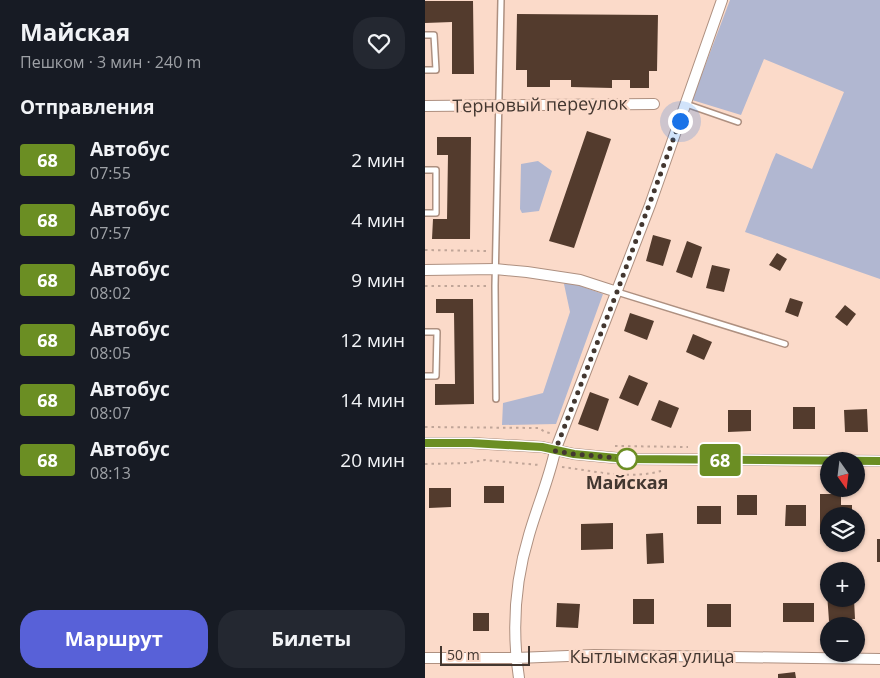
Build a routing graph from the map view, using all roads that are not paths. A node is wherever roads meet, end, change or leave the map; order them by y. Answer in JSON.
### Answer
{"nodes":[{"id":1,"x":501,"y":0,"type":"edge"},
{"id":2,"x":722,"y":0,"type":"edge"},
{"id":3,"x":425,"y":35,"type":"edge"},
{"id":4,"x":425,"y":70,"type":"edge"},
{"id":5,"x":654,"y":104,"type":"dead end"},
{"id":6,"x":686,"y":104,"type":"junction"},
{"id":7,"x":425,"y":106,"type":"edge"},
{"id":8,"x":498,"y":106,"type":"junction"},
{"id":9,"x":738,"y":122,"type":"dead end"},
{"id":10,"x":425,"y":170,"type":"edge"},
{"id":11,"x":425,"y":213,"type":"edge"},
{"id":12,"x":495,"y":269,"type":"junction"},
{"id":13,"x":425,"y":270,"type":"edge"},
{"id":14,"x":617,"y":292,"type":"junction"},
{"id":15,"x":425,"y":332,"type":"edge"},
{"id":16,"x":785,"y":344,"type":"dead end"},
{"id":17,"x":425,"y":376,"type":"edge"},
{"id":18,"x":496,"y":399,"type":"dead end"},
{"id":19,"x":425,"y":443,"type":"edge"},
{"id":20,"x":555,"y":451,"type":"junction"},
{"id":21,"x":880,"y":461,"type":"edge"},
{"id":22,"x":425,"y":658,"type":"edge"},
{"id":23,"x":516,"y":658,"type":"junction"},
{"id":24,"x":880,"y":659,"type":"edge"},
{"id":25,"x":519,"y":678,"type":"edge"}],
"edges":[{"from":1,"to":8,"type":"lane"},
{"from":2,"to":6,"type":"street"},
{"from":3,"to":4,"type":"lane"},
{"from":5,"to":8,"type":"street","name":"Терновый переулок"},
{"from":6,"to":9,"type":"lane"},
{"from":6,"to":14,"type":"street"},
{"from":7,"to":8,"type":"street","name":"Терновый переулок"},
{"from":8,"to":12,"type":"lane"},
{"from":10,"to":11,"type":"lane"},
{"from":12,"to":13,"type":"street"},
{"from":12,"to":14,"type":"street"},
{"from":12,"to":18,"type":"lane"},
{"from":14,"to":16,"type":"lane"},
{"from":14,"to":20,"type":"street"},
{"from":15,"to":17,"type":"lane"},
{"from":19,"to":20,"type":"street"},
{"from":20,"to":21,"type":"street"},
{"from":20,"to":23,"type":"street"},
{"from":22,"to":23,"type":"street","name":"Кытлымская улица"},
{"from":23,"to":24,"type":"street","name":"Кытлымская улица"},
{"from":23,"to":25,"type":"street"}]}
